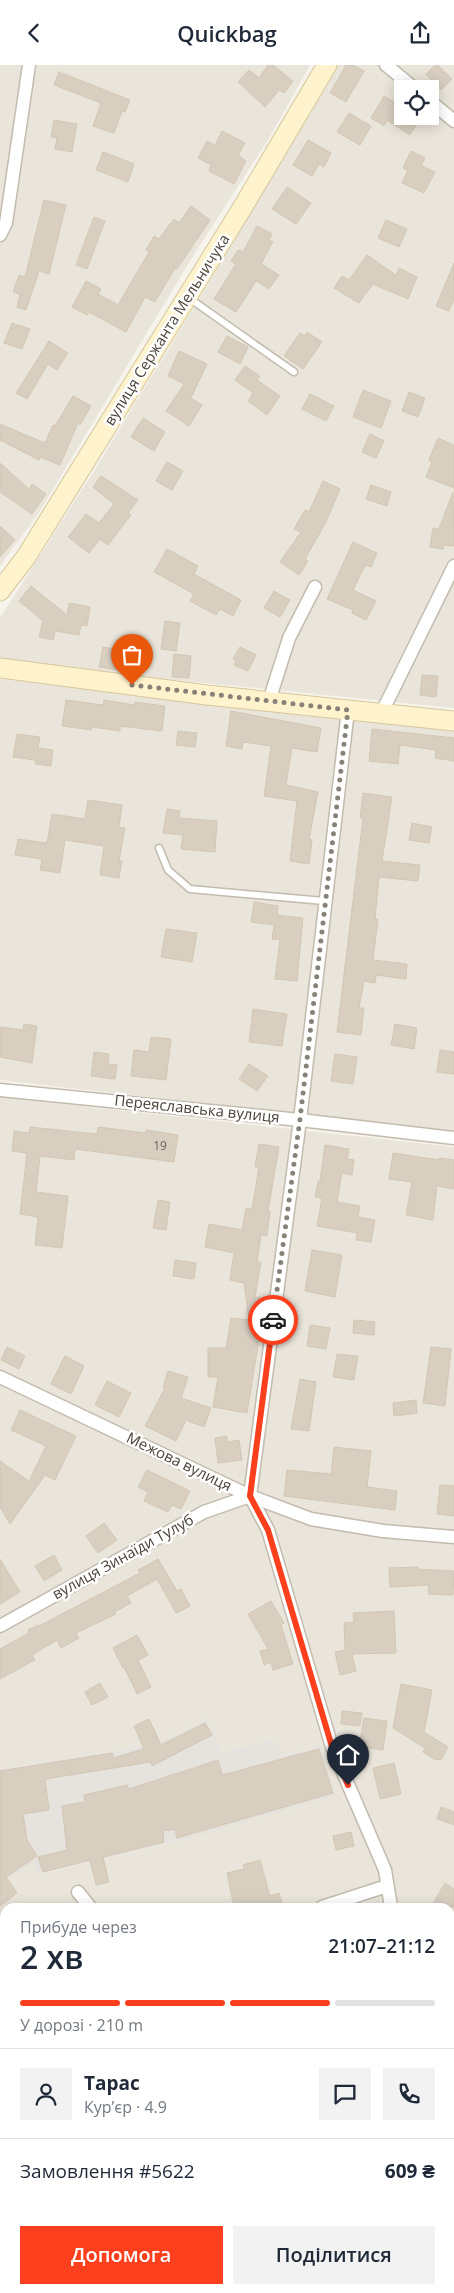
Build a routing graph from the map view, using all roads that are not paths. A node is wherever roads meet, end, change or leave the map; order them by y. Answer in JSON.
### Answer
{"nodes":[{"id":1,"x":29,"y":65,"type":"edge"},
{"id":2,"x":328,"y":65,"type":"edge"},
{"id":3,"x":386,"y":65,"type":"edge"},
{"id":4,"x":404,"y":80,"type":"edge"},
{"id":5,"x":439,"y":108,"type":"edge"},
{"id":6,"x":454,"y":121,"type":"edge"},
{"id":7,"x":0,"y":235,"type":"edge"},
{"id":8,"x":187,"y":297,"type":"junction"},
{"id":9,"x":294,"y":372,"type":"dead end"},
{"id":10,"x":454,"y":566,"type":"edge"},
{"id":11,"x":315,"y":587,"type":"dead end"},
{"id":12,"x":0,"y":591,"type":"edge"},
{"id":13,"x":0,"y":668,"type":"edge"},
{"id":14,"x":268,"y":701,"type":"junction"},
{"id":15,"x":348,"y":710,"type":"junction"},
{"id":16,"x":382,"y":713,"type":"junction"},
{"id":17,"x":454,"y":721,"type":"edge"},
{"id":18,"x":159,"y":848,"type":"dead end"},
{"id":19,"x":324,"y":901,"type":"junction"},
{"id":20,"x":0,"y":1090,"type":"edge"},
{"id":21,"x":300,"y":1119,"type":"junction"},
{"id":22,"x":454,"y":1138,"type":"edge"},
{"id":23,"x":0,"y":1377,"type":"edge"},
{"id":24,"x":250,"y":1496,"type":"junction"},
{"id":25,"x":454,"y":1537,"type":"edge"},
{"id":26,"x":0,"y":1627,"type":"edge"},
{"id":27,"x":387,"y":1886,"type":"junction"},
{"id":28,"x":78,"y":1892,"type":"dead end"},
{"id":29,"x":87,"y":1903,"type":"edge"},
{"id":30,"x":334,"y":1903,"type":"edge"},
{"id":31,"x":390,"y":1903,"type":"edge"}],
"edges":[{"from":1,"to":7,"type":"street"},
{"from":2,"to":8,"type":"street","name":"вулиця Сержанта Мельничука"},
{"from":3,"to":4,"type":"street"},
{"from":5,"to":6,"type":"street"},
{"from":8,"to":9,"type":"lane"},
{"from":8,"to":12,"type":"street","name":"вулиця Сержанта Мельничука"},
{"from":10,"to":16,"type":"street"},
{"from":11,"to":14,"type":"street"},
{"from":13,"to":14,"type":"street"},
{"from":14,"to":15,"type":"street"},
{"from":15,"to":16,"type":"street"},
{"from":15,"to":19,"type":"street"},
{"from":16,"to":17,"type":"street"},
{"from":18,"to":19,"type":"lane"},
{"from":19,"to":21,"type":"street"},
{"from":20,"to":21,"type":"street","name":"Переяславська вулиця"},
{"from":21,"to":22,"type":"street","name":"Переяславська вулиця"},
{"from":21,"to":24,"type":"street"},
{"from":23,"to":24,"type":"street","name":"Межова вулиця"},
{"from":24,"to":25,"type":"street","name":"Межова вулиця"},
{"from":24,"to":26,"type":"street","name":"вулиця Зинаїди Тулуб"},
{"from":24,"to":27,"type":"street"},
{"from":27,"to":30,"type":"street"},
{"from":27,"to":31,"type":"street"},
{"from":28,"to":29,"type":"street"}]}
